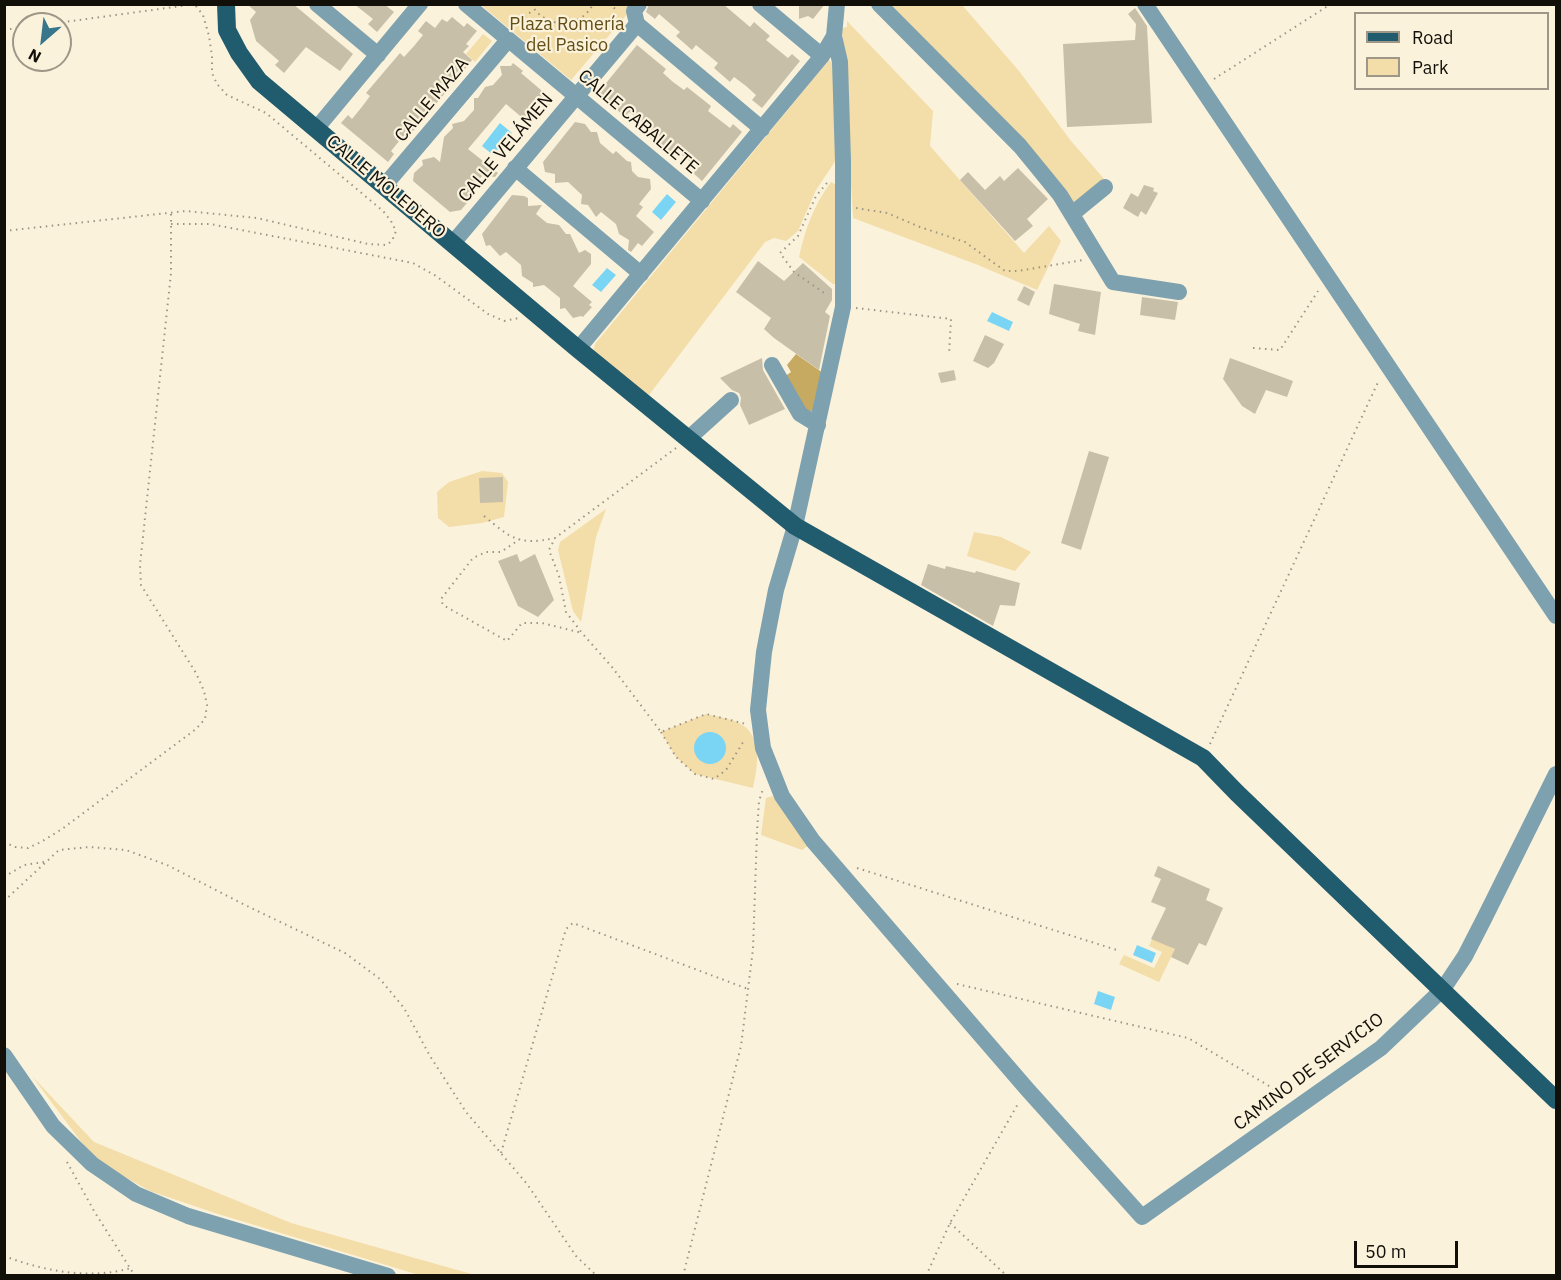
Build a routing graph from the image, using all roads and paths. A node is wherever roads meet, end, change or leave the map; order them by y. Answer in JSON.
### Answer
{"nodes":[{"id":1,"x":226,"y":4,"type":"edge"},
{"id":2,"x":317,"y":4,"type":"edge"},
{"id":3,"x":420,"y":4,"type":"edge"},
{"id":4,"x":466,"y":4,"type":"edge"},
{"id":5,"x":531,"y":4,"type":"edge"},
{"id":6,"x":593,"y":4,"type":"edge"},
{"id":7,"x":639,"y":4,"type":"edge"},
{"id":8,"x":760,"y":4,"type":"edge"},
{"id":9,"x":837,"y":4,"type":"edge"},
{"id":10,"x":879,"y":4,"type":"edge"},
{"id":11,"x":1145,"y":4,"type":"edge"},
{"id":12,"x":1331,"y":4,"type":"edge"},
{"id":13,"x":196,"y":5,"type":"edge"},
{"id":14,"x":534,"y":10,"type":"junction"},
{"id":15,"x":72,"y":21,"type":"edge"},
{"id":16,"x":637,"y":24,"type":"junction"},
{"id":17,"x":511,"y":32,"type":"junction"},
{"id":18,"x":834,"y":36,"type":"junction"},
{"id":19,"x":378,"y":55,"type":"junction"},
{"id":20,"x":822,"y":56,"type":"junction"},
{"id":21,"x":1201,"y":87,"type":"junction"},
{"id":22,"x":576,"y":96,"type":"junction"},
{"id":23,"x":316,"y":129,"type":"junction"},
{"id":24,"x":762,"y":129,"type":"junction"},
{"id":25,"x":843,"y":161,"type":"junction"},
{"id":26,"x":515,"y":168,"type":"junction"},
{"id":27,"x":385,"y":185,"type":"junction"},
{"id":28,"x":1105,"y":187,"type":"dead end"},
{"id":29,"x":702,"y":201,"type":"junction"},
{"id":30,"x":843,"y":207,"type":"junction"},
{"id":31,"x":171,"y":213,"type":"junction"},
{"id":32,"x":1072,"y":214,"type":"junction"},
{"id":33,"x":171,"y":224,"type":"junction"},
{"id":34,"x":4,"y":231,"type":"edge"},
{"id":35,"x":453,"y":243,"type":"junction"},
{"id":36,"x":1098,"y":257,"type":"junction"},
{"id":37,"x":641,"y":274,"type":"junction"},
{"id":38,"x":1328,"y":276,"type":"junction"},
{"id":39,"x":1179,"y":292,"type":"dead end"},
{"id":40,"x":843,"y":307,"type":"junction"},
{"id":41,"x":529,"y":308,"type":"junction"},
{"id":42,"x":1253,"y":348,"type":"dead end"},
{"id":43,"x":578,"y":349,"type":"junction"},
{"id":44,"x":949,"y":355,"type":"dead end"},
{"id":45,"x":1386,"y":363,"type":"junction"},
{"id":46,"x":771,"y":365,"type":"dead end"},
{"id":47,"x":731,"y":400,"type":"dead end"},
{"id":48,"x":818,"y":425,"type":"junction"},
{"id":49,"x":689,"y":438,"type":"junction"},
{"id":50,"x":484,"y":516,"type":"dead end"},
{"id":51,"x":795,"y":526,"type":"junction"},
{"id":52,"x":555,"y":538,"type":"junction"},
{"id":53,"x":520,"y":539,"type":"junction"},
{"id":54,"x":1557,"y":616,"type":"edge"},
{"id":55,"x":582,"y":633,"type":"junction"},
{"id":56,"x":761,"y":726,"type":"junction"},
{"id":57,"x":661,"y":732,"type":"junction"},
{"id":58,"x":1203,"y":758,"type":"junction"},
{"id":59,"x":772,"y":772,"type":"junction"},
{"id":60,"x":1557,"y":774,"type":"edge"},
{"id":61,"x":4,"y":842,"type":"edge"},
{"id":62,"x":829,"y":859,"type":"junction"},
{"id":63,"x":44,"y":862,"type":"junction"},
{"id":64,"x":4,"y":877,"type":"edge"},
{"id":65,"x":4,"y":901,"type":"edge"},
{"id":66,"x":1120,"y":951,"type":"dead end"},
{"id":67,"x":932,"y":978,"type":"junction"},
{"id":68,"x":748,"y":989,"type":"junction"},
{"id":69,"x":1443,"y":989,"type":"junction"},
{"id":70,"x":4,"y":1055,"type":"edge"},
{"id":71,"x":1027,"y":1089,"type":"junction"},
{"id":72,"x":1557,"y":1100,"type":"edge"},
{"id":73,"x":1301,"y":1105,"type":"junction"},
{"id":74,"x":64,"y":1154,"type":"dead end"},
{"id":75,"x":501,"y":1154,"type":"junction"},
{"id":76,"x":950,"y":1223,"type":"junction"},
{"id":77,"x":4,"y":1256,"type":"edge"},
{"id":78,"x":131,"y":1268,"type":"junction"},
{"id":79,"x":135,"y":1275,"type":"edge"},
{"id":80,"x":388,"y":1275,"type":"edge"},
{"id":81,"x":597,"y":1275,"type":"edge"},
{"id":82,"x":683,"y":1275,"type":"edge"},
{"id":83,"x":926,"y":1275,"type":"edge"},
{"id":84,"x":1007,"y":1275,"type":"edge"}],
"edges":[{"from":1,"to":23,"type":"main road","name":"CALLE MOLEDERO"},
{"from":2,"to":19,"type":"street"},
{"from":3,"to":19,"type":"street"},
{"from":4,"to":17,"type":"street","name":"CALLE CABALLETE"},
{"from":5,"to":14,"type":"path"},
{"from":6,"to":14,"type":"path"},
{"from":7,"to":16,"type":"street"},
{"from":8,"to":20,"type":"street"},
{"from":9,"to":18,"type":"street"},
{"from":10,"to":32,"type":"street"},
{"from":11,"to":21,"type":"street"},
{"from":12,"to":21,"type":"path"},
{"from":13,"to":15,"type":"path"},
{"from":13,"to":31,"type":"path"},
{"from":14,"to":17,"type":"path"},
{"from":16,"to":22,"type":"street","name":"CALLE VELÁMEN"},
{"from":16,"to":24,"type":"street"},
{"from":17,"to":22,"type":"street","name":"CALLE CABALLETE"},
{"from":17,"to":27,"type":"street","name":"CALLE MAZA"},
{"from":18,"to":20,"type":"street"},
{"from":18,"to":25,"type":"street"},
{"from":19,"to":23,"type":"street"},
{"from":20,"to":24,"type":"street"},
{"from":21,"to":38,"type":"street"},
{"from":22,"to":26,"type":"street","name":"CALLE VELÁMEN"},
{"from":22,"to":29,"type":"street","name":"CALLE CABALLETE"},
{"from":23,"to":27,"type":"main road","name":"CALLE MOLEDERO"},
{"from":24,"to":29,"type":"street"},
{"from":25,"to":30,"type":"street"},
{"from":25,"to":40,"type":"path"},
{"from":26,"to":35,"type":"street","name":"CALLE VELÁMEN"},
{"from":26,"to":37,"type":"street"},
{"from":27,"to":35,"type":"main road","name":"CALLE MOLEDERO"},
{"from":28,"to":32,"type":"street"},
{"from":29,"to":37,"type":"street"},
{"from":30,"to":36,"type":"path"},
{"from":30,"to":40,"type":"street"},
{"from":31,"to":33,"type":"path"},
{"from":31,"to":34,"type":"path"},
{"from":32,"to":36,"type":"street"},
{"from":33,"to":41,"type":"path"},
{"from":33,"to":61,"type":"path"},
{"from":35,"to":41,"type":"main road","name":"CALLE MOLEDERO"},
{"from":36,"to":39,"type":"street"},
{"from":37,"to":43,"type":"street"},
{"from":38,"to":42,"type":"path"},
{"from":38,"to":45,"type":"street"},
{"from":40,"to":44,"type":"path"},
{"from":40,"to":48,"type":"street"},
{"from":41,"to":43,"type":"main road","name":"CALLE MOLEDERO"},
{"from":43,"to":49,"type":"main road","name":"CALLE MOLEDERO"},
{"from":45,"to":54,"type":"street"},
{"from":45,"to":58,"type":"path"},
{"from":46,"to":48,"type":"street"},
{"from":47,"to":49,"type":"street"},
{"from":48,"to":51,"type":"street"},
{"from":49,"to":51,"type":"main road","name":"CALLE MOLEDERO"},
{"from":49,"to":52,"type":"path"},
{"from":50,"to":53,"type":"path"},
{"from":51,"to":56,"type":"street"},
{"from":51,"to":58,"type":"main road","name":"CALLE MOLEDERO"},
{"from":52,"to":53,"type":"path"},
{"from":52,"to":55,"type":"path"},
{"from":53,"to":55,"type":"path"},
{"from":55,"to":57,"type":"path"},
{"from":56,"to":57,"type":"path"},
{"from":56,"to":57,"type":"path"},
{"from":56,"to":59,"type":"street"},
{"from":58,"to":69,"type":"main road","name":"CALLE MOLEDERO"},
{"from":59,"to":62,"type":"street"},
{"from":59,"to":68,"type":"path"},
{"from":60,"to":69,"type":"street","name":"CAMINO DE SERVICIO"},
{"from":62,"to":66,"type":"path"},
{"from":62,"to":67,"type":"street"},
{"from":63,"to":64,"type":"path"},
{"from":63,"to":65,"type":"path"},
{"from":63,"to":75,"type":"path"},
{"from":67,"to":71,"type":"street"},
{"from":67,"to":73,"type":"path"},
{"from":68,"to":75,"type":"path"},
{"from":68,"to":82,"type":"path"},
{"from":69,"to":72,"type":"main road","name":"CALLE MOLEDERO"},
{"from":69,"to":73,"type":"street","name":"CAMINO DE SERVICIO"},
{"from":70,"to":80,"type":"street"},
{"from":71,"to":73,"type":"street","name":"CAMINO DE SERVICIO"},
{"from":71,"to":76,"type":"path"},
{"from":74,"to":78,"type":"path"},
{"from":75,"to":81,"type":"path"},
{"from":76,"to":83,"type":"path"},
{"from":76,"to":84,"type":"path"},
{"from":77,"to":78,"type":"path"},
{"from":78,"to":79,"type":"path"}]}
